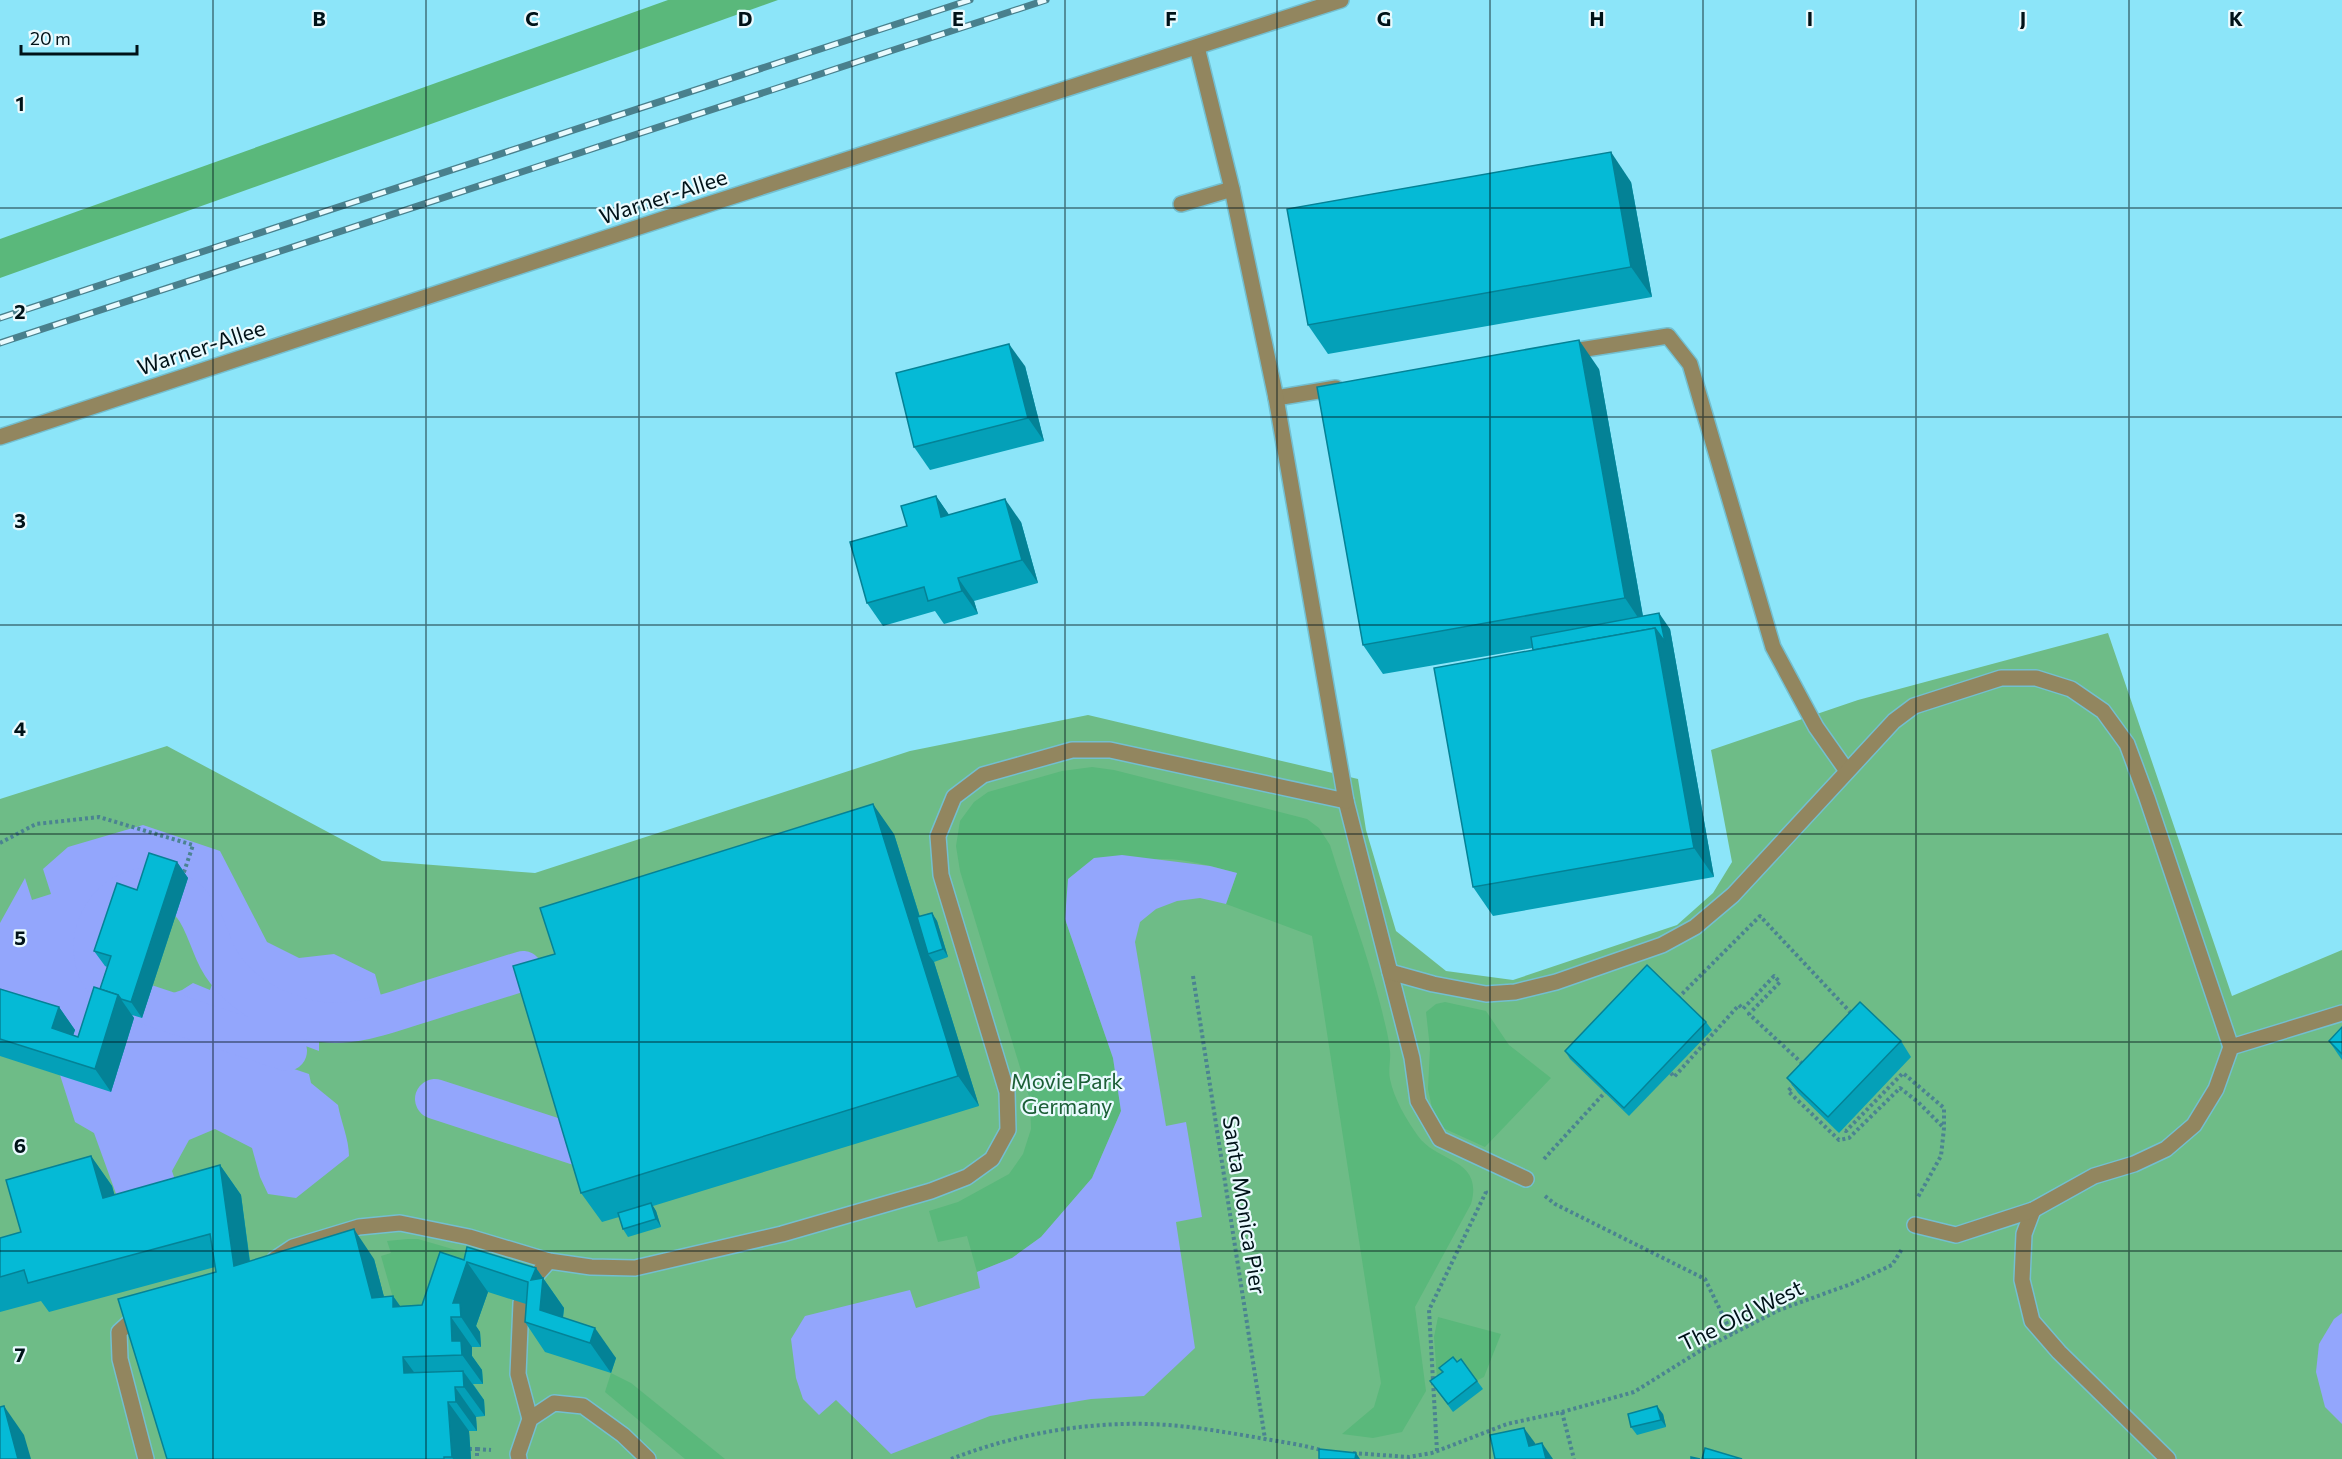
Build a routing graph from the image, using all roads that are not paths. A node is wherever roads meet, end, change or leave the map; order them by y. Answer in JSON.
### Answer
{"nodes":[{"id":1,"x":1341,"y":0,"type":"edge"},
{"id":2,"x":1197,"y":48,"type":"junction"},
{"id":3,"x":1232,"y":189,"type":"junction"},
{"id":4,"x":1181,"y":204,"type":"dead end"},
{"id":5,"x":1549,"y":354,"type":"edge"},
{"id":6,"x":1347,"y":386,"type":"edge"},
{"id":7,"x":1276,"y":398,"type":"junction"},
{"id":8,"x":0,"y":437,"type":"edge"},
{"id":9,"x":1847,"y":771,"type":"junction"},
{"id":10,"x":1346,"y":801,"type":"junction"},
{"id":11,"x":1390,"y":972,"type":"junction"},
{"id":12,"x":2342,"y":1013,"type":"edge"},
{"id":13,"x":2231,"y":1047,"type":"junction"},
{"id":14,"x":1526,"y":1179,"type":"road end"},
{"id":15,"x":2033,"y":1210,"type":"junction"},
{"id":16,"x":1915,"y":1225,"type":"road end"},
{"id":17,"x":549,"y":1261,"type":"junction"},
{"id":18,"x":265,"y":1266,"type":"edge"},
{"id":19,"x":160,"y":1305,"type":"edge"},
{"id":20,"x":530,"y":1419,"type":"junction"},
{"id":21,"x":146,"y":1459,"type":"edge"},
{"id":22,"x":519,"y":1459,"type":"edge"},
{"id":23,"x":648,"y":1459,"type":"edge"},
{"id":24,"x":2168,"y":1459,"type":"edge"}],
"edges":[{"from":1,"to":2,"type":"street","name":"Warner-Allee"},
{"from":2,"to":3,"type":"street"},
{"from":2,"to":8,"type":"street","name":"Warner-Allee"},
{"from":3,"to":4,"type":"street"},
{"from":3,"to":7,"type":"street"},
{"from":5,"to":9,"type":"street"},
{"from":6,"to":7,"type":"street"},
{"from":7,"to":10,"type":"street"},
{"from":9,"to":11,"type":"street"},
{"from":9,"to":13,"type":"street"},
{"from":10,"to":11,"type":"street"},
{"from":10,"to":17,"type":"street"},
{"from":11,"to":14,"type":"street"},
{"from":12,"to":13,"type":"street"},
{"from":13,"to":15,"type":"street"},
{"from":15,"to":16,"type":"street"},
{"from":15,"to":24,"type":"street"},
{"from":17,"to":18,"type":"street"},
{"from":17,"to":20,"type":"street"},
{"from":19,"to":21,"type":"street"},
{"from":20,"to":22,"type":"street"},
{"from":20,"to":23,"type":"street"}]}
